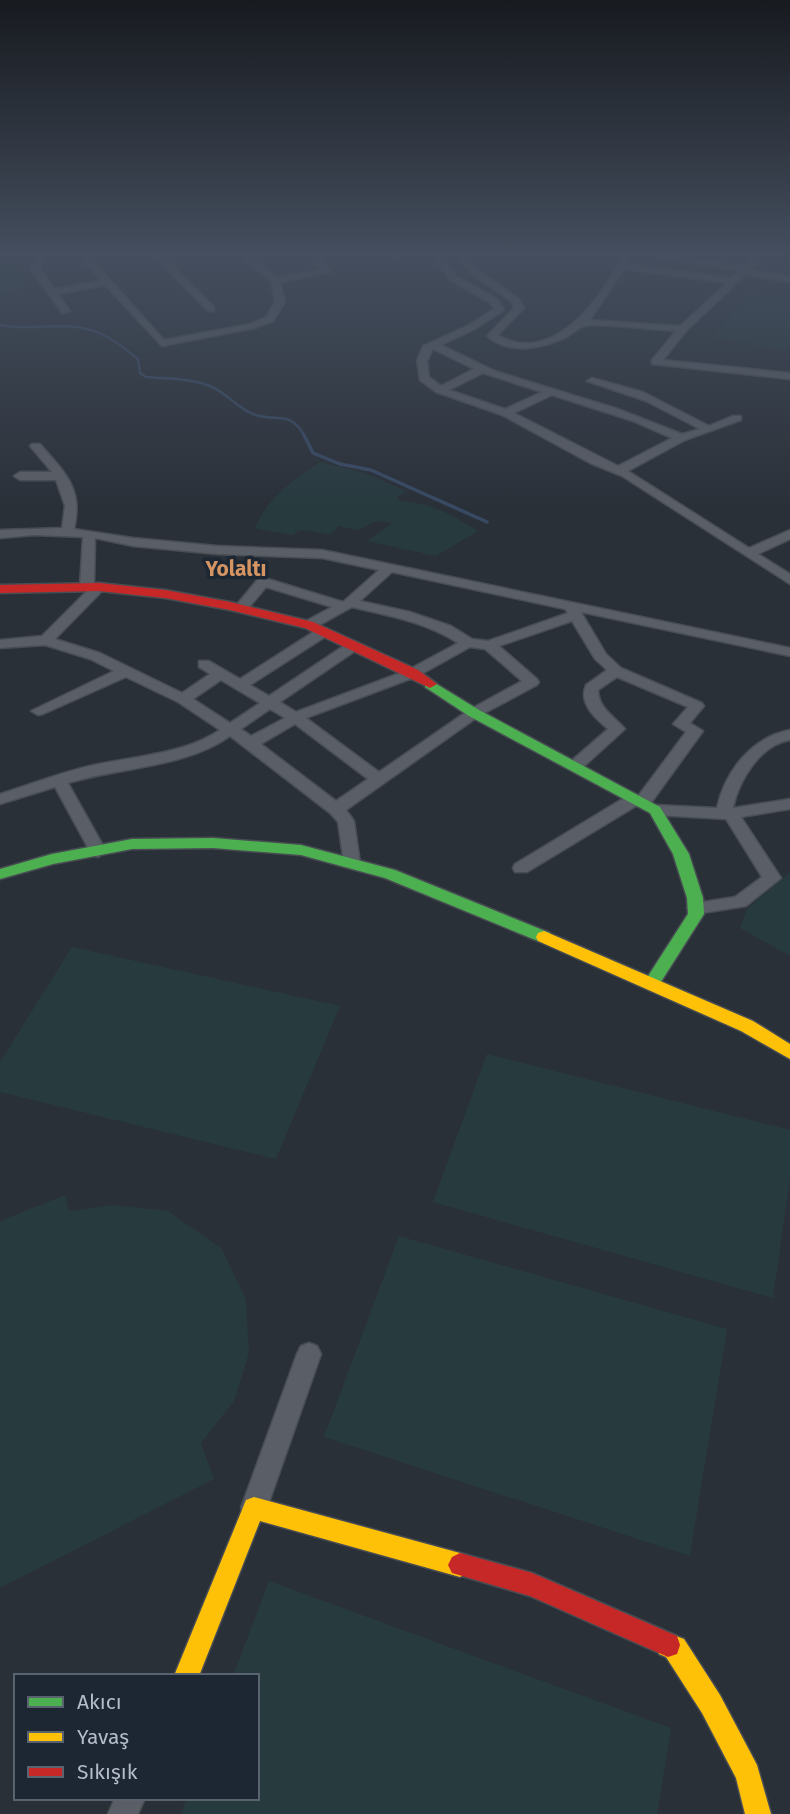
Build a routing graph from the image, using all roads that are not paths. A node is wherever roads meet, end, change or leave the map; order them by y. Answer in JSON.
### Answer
{"nodes":[{"id":1,"x":158,"y":339,"type":"edge"},
{"id":2,"x":189,"y":339,"type":"edge"},
{"id":3,"x":445,"y":339,"type":"edge"},
{"id":4,"x":495,"y":339,"type":"edge"},
{"id":5,"x":550,"y":339,"type":"edge"},
{"id":6,"x":675,"y":339,"type":"edge"},
{"id":7,"x":431,"y":345,"type":"junction"},
{"id":8,"x":483,"y":369,"type":"junction"},
{"id":9,"x":606,"y":373,"type":"dead end"},
{"id":10,"x":790,"y":376,"type":"edge"},
{"id":11,"x":592,"y":381,"type":"junction"},
{"id":12,"x":440,"y":390,"type":"junction"},
{"id":13,"x":557,"y":392,"type":"junction"},
{"id":14,"x":506,"y":413,"type":"junction"},
{"id":15,"x":737,"y":418,"type":"dead end"},
{"id":16,"x":709,"y":430,"type":"junction"},
{"id":17,"x":681,"y":438,"type":"junction"},
{"id":18,"x":36,"y":446,"type":"dead end"},
{"id":19,"x":618,"y":471,"type":"junction"},
{"id":20,"x":20,"y":476,"type":"dead end"},
{"id":21,"x":62,"y":476,"type":"junction"},
{"id":22,"x":67,"y":532,"type":"junction"},
{"id":23,"x":89,"y":533,"type":"junction"},
{"id":24,"x":0,"y":534,"type":"edge"},
{"id":25,"x":790,"y":534,"type":"edge"},
{"id":26,"x":749,"y":553,"type":"junction"},
{"id":27,"x":389,"y":568,"type":"junction"},
{"id":28,"x":790,"y":580,"type":"edge"},
{"id":29,"x":93,"y":586,"type":"junction"},
{"id":30,"x":0,"y":589,"type":"edge"},
{"id":31,"x":346,"y":604,"type":"junction"},
{"id":32,"x":242,"y":608,"type":"junction"},
{"id":33,"x":573,"y":611,"type":"junction"},
{"id":34,"x":317,"y":628,"type":"junction"},
{"id":35,"x":45,"y":641,"type":"junction"},
{"id":36,"x":468,"y":643,"type":"junction"},
{"id":37,"x":0,"y":644,"type":"edge"},
{"id":38,"x":489,"y":645,"type":"junction"},
{"id":39,"x":353,"y":646,"type":"junction"},
{"id":40,"x":790,"y":652,"type":"edge"},
{"id":41,"x":204,"y":664,"type":"dead end"},
{"id":42,"x":126,"y":671,"type":"junction"},
{"id":43,"x":616,"y":671,"type":"junction"},
{"id":44,"x":221,"y":673,"type":"junction"},
{"id":45,"x":413,"y":673,"type":"junction"},
{"id":46,"x":242,"y":684,"type":"junction"},
{"id":47,"x":183,"y":699,"type":"junction"},
{"id":48,"x":271,"y":701,"type":"junction"},
{"id":49,"x":38,"y":711,"type":"dead end"},
{"id":50,"x":474,"y":713,"type":"junction"},
{"id":51,"x":296,"y":718,"type":"junction"},
{"id":52,"x":232,"y":729,"type":"junction"},
{"id":53,"x":790,"y":735,"type":"edge"},
{"id":54,"x":251,"y":743,"type":"junction"},
{"id":55,"x":575,"y":766,"type":"junction"},
{"id":56,"x":379,"y":780,"type":"junction"},
{"id":57,"x":59,"y":781,"type":"junction"},
{"id":58,"x":0,"y":799,"type":"edge"},
{"id":59,"x":644,"y":804,"type":"junction"},
{"id":60,"x":790,"y":804,"type":"edge"},
{"id":61,"x":336,"y":809,"type":"junction"},
{"id":62,"x":727,"y":814,"type":"junction"},
{"id":63,"x":98,"y":850,"type":"junction"},
{"id":64,"x":352,"y":863,"type":"junction"},
{"id":65,"x":521,"y":868,"type":"dead end"},
{"id":66,"x":0,"y":874,"type":"edge"},
{"id":67,"x":695,"y":908,"type":"junction"},
{"id":68,"x":651,"y":984,"type":"junction"},
{"id":69,"x":790,"y":1052,"type":"edge"},
{"id":70,"x":309,"y":1354,"type":"dead end"},
{"id":71,"x":254,"y":1508,"type":"junction"},
{"id":72,"x":187,"y":1674,"type":"edge"},
{"id":73,"x":758,"y":1814,"type":"edge"}],
"edges":[{"from":1,"to":2,"type":"street"},
{"from":3,"to":7,"type":"street"},
{"from":4,"to":5,"type":"street"},
{"from":6,"to":10,"type":"street"},
{"from":7,"to":8,"type":"street"},
{"from":7,"to":12,"type":"street"},
{"from":8,"to":12,"type":"street"},
{"from":8,"to":13,"type":"street"},
{"from":9,"to":11,"type":"street"},
{"from":11,"to":13,"type":"street"},
{"from":11,"to":16,"type":"street"},
{"from":12,"to":14,"type":"street"},
{"from":13,"to":14,"type":"street"},
{"from":13,"to":17,"type":"street"},
{"from":14,"to":19,"type":"street"},
{"from":15,"to":16,"type":"street"},
{"from":16,"to":17,"type":"street"},
{"from":17,"to":19,"type":"street"},
{"from":18,"to":21,"type":"street"},
{"from":19,"to":26,"type":"street"},
{"from":20,"to":21,"type":"street"},
{"from":21,"to":22,"type":"street"},
{"from":22,"to":23,"type":"street"},
{"from":22,"to":24,"type":"street"},
{"from":23,"to":27,"type":"street"},
{"from":23,"to":29,"type":"street"},
{"from":25,"to":26,"type":"street"},
{"from":26,"to":28,"type":"street"},
{"from":27,"to":31,"type":"street"},
{"from":27,"to":33,"type":"street"},
{"from":29,"to":30,"type":"street"},
{"from":29,"to":32,"type":"street"},
{"from":29,"to":35,"type":"street"},
{"from":31,"to":32,"type":"street"},
{"from":31,"to":34,"type":"street"},
{"from":31,"to":36,"type":"street"},
{"from":32,"to":34,"type":"street"},
{"from":33,"to":38,"type":"street"},
{"from":33,"to":40,"type":"street"},
{"from":33,"to":43,"type":"street"},
{"from":34,"to":39,"type":"street"},
{"from":34,"to":46,"type":"street"},
{"from":35,"to":37,"type":"street"},
{"from":35,"to":42,"type":"street"},
{"from":36,"to":38,"type":"street"},
{"from":36,"to":45,"type":"street"},
{"from":38,"to":50,"type":"street"},
{"from":39,"to":45,"type":"street"},
{"from":39,"to":48,"type":"street"},
{"from":41,"to":44,"type":"street"},
{"from":42,"to":47,"type":"street"},
{"from":42,"to":49,"type":"street"},
{"from":43,"to":55,"type":"street"},
{"from":43,"to":59,"type":"street"},
{"from":44,"to":46,"type":"street"},
{"from":44,"to":47,"type":"street"},
{"from":45,"to":50,"type":"street"},
{"from":45,"to":51,"type":"street"},
{"from":46,"to":48,"type":"street"},
{"from":47,"to":52,"type":"street"},
{"from":48,"to":51,"type":"street"},
{"from":48,"to":52,"type":"street"},
{"from":50,"to":55,"type":"street"},
{"from":50,"to":56,"type":"street"},
{"from":51,"to":54,"type":"street"},
{"from":51,"to":56,"type":"street"},
{"from":52,"to":54,"type":"street"},
{"from":52,"to":57,"type":"street"},
{"from":53,"to":62,"type":"street"},
{"from":54,"to":61,"type":"street"},
{"from":55,"to":59,"type":"street"},
{"from":56,"to":61,"type":"street"},
{"from":57,"to":58,"type":"street"},
{"from":57,"to":63,"type":"street"},
{"from":59,"to":62,"type":"street"},
{"from":59,"to":65,"type":"street"},
{"from":59,"to":67,"type":"street"},
{"from":60,"to":62,"type":"street"},
{"from":61,"to":64,"type":"street"},
{"from":62,"to":67,"type":"street"},
{"from":63,"to":64,"type":"street"},
{"from":63,"to":66,"type":"street"},
{"from":64,"to":68,"type":"street"},
{"from":67,"to":68,"type":"street"},
{"from":68,"to":69,"type":"street"},
{"from":70,"to":71,"type":"street"},
{"from":71,"to":72,"type":"street"},
{"from":71,"to":73,"type":"street"}]}
